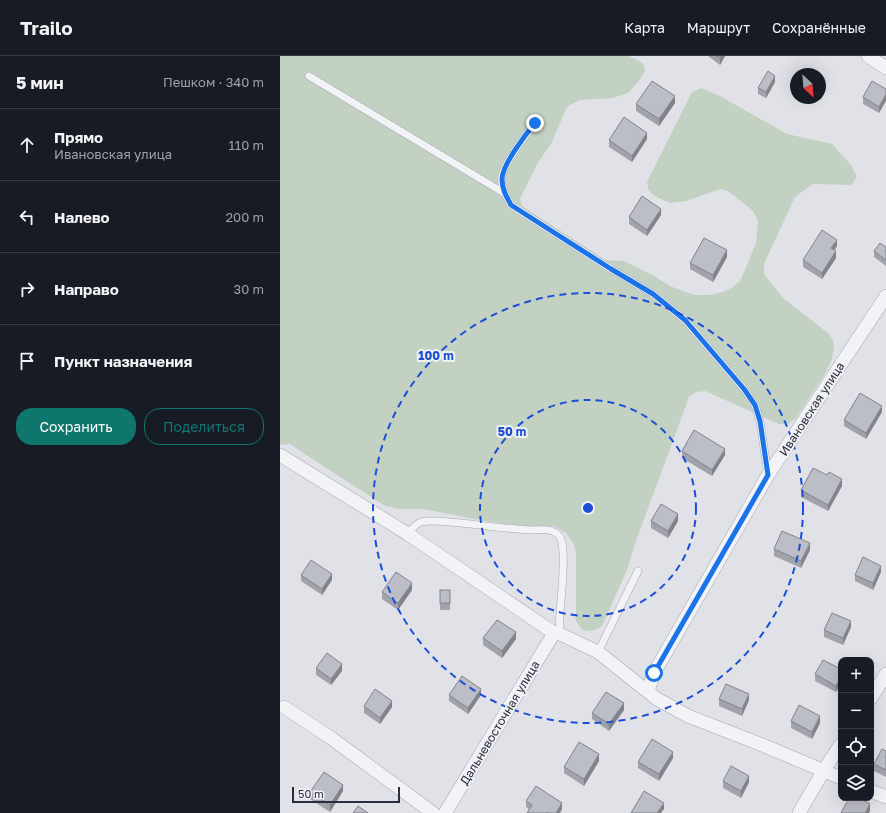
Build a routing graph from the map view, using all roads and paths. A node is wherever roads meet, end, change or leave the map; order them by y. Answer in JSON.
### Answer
{"nodes":[{"id":1,"x":868,"y":56,"type":"edge"},
{"id":2,"x":886,"y":68,"type":"edge"},
{"id":3,"x":310,"y":76,"type":"dead end"},
{"id":4,"x":535,"y":123,"type":"dead end"},
{"id":5,"x":504,"y":192,"type":"junction"},
{"id":6,"x":886,"y":296,"type":"edge"},
{"id":7,"x":280,"y":455,"type":"edge"},
{"id":8,"x":768,"y":475,"type":"junction"},
{"id":9,"x":408,"y":534,"type":"junction"},
{"id":10,"x":638,"y":571,"type":"dead end"},
{"id":11,"x":557,"y":633,"type":"junction"},
{"id":12,"x":598,"y":652,"type":"junction"},
{"id":13,"x":886,"y":674,"type":"edge"},
{"id":14,"x":648,"y":691,"type":"junction"},
{"id":15,"x":874,"y":693,"type":"edge"},
{"id":16,"x":284,"y":707,"type":"dead end"},
{"id":17,"x":838,"y":749,"type":"edge"},
{"id":18,"x":824,"y":770,"type":"junction"},
{"id":19,"x":838,"y":777,"type":"edge"},
{"id":20,"x":874,"y":792,"type":"edge"},
{"id":21,"x":886,"y":798,"type":"edge"},
{"id":22,"x":433,"y":813,"type":"edge"},
{"id":23,"x":445,"y":813,"type":"edge"},
{"id":24,"x":799,"y":813,"type":"edge"}],
"edges":[{"from":1,"to":2,"type":"street"},
{"from":3,"to":5,"type":"lane"},
{"from":4,"to":5,"type":"lane"},
{"from":5,"to":8,"type":"lane"},
{"from":6,"to":8,"type":"street","name":"Ивановская улица"},
{"from":7,"to":9,"type":"street"},
{"from":8,"to":14,"type":"street","name":"Ивановская улица"},
{"from":9,"to":11,"type":"street"},
{"from":9,"to":11,"type":"lane"},
{"from":10,"to":12,"type":"lane"},
{"from":11,"to":12,"type":"street"},
{"from":11,"to":23,"type":"street","name":"Дальневосточная улица"},
{"from":12,"to":14,"type":"street"},
{"from":13,"to":15,"type":"street"},
{"from":14,"to":18,"type":"street"},
{"from":16,"to":22,"type":"street"},
{"from":17,"to":18,"type":"street"},
{"from":18,"to":19,"type":"street"},
{"from":18,"to":24,"type":"street"},
{"from":20,"to":21,"type":"street"}]}
